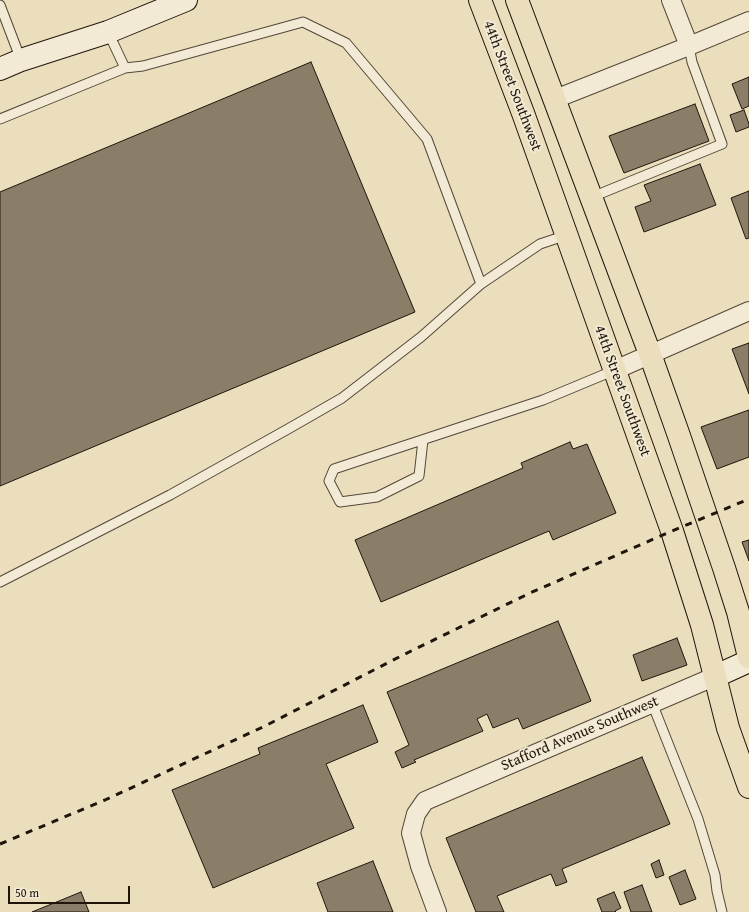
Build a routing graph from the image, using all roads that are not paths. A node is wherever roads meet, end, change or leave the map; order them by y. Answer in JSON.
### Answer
{"nodes":[{"id":1,"x":186,"y":0,"type":"edge"},
{"id":2,"x":480,"y":0,"type":"edge"},
{"id":3,"x":517,"y":0,"type":"edge"},
{"id":4,"x":671,"y":0,"type":"edge"},
{"id":5,"x":0,"y":5,"type":"edge"},
{"id":6,"x":749,"y":21,"type":"edge"},
{"id":7,"x":108,"y":32,"type":"junction"},
{"id":8,"x":689,"y":46,"type":"junction"},
{"id":9,"x":21,"y":60,"type":"junction"},
{"id":10,"x":125,"y":68,"type":"junction"},
{"id":11,"x":0,"y":69,"type":"edge"},
{"id":12,"x":555,"y":99,"type":"junction"},
{"id":13,"x":0,"y":119,"type":"edge"},
{"id":14,"x":591,"y":198,"type":"junction"},
{"id":15,"x":566,"y":234,"type":"junction"},
{"id":16,"x":481,"y":284,"type":"junction"},
{"id":17,"x":749,"y":311,"type":"edge"},
{"id":18,"x":650,"y":354,"type":"junction"},
{"id":19,"x":615,"y":370,"type":"junction"},
{"id":20,"x":423,"y":440,"type":"junction"},
{"id":21,"x":0,"y":582,"type":"edge"},
{"id":22,"x":749,"y":657,"type":"edge"},
{"id":23,"x":749,"y":661,"type":"edge"},
{"id":24,"x":716,"y":676,"type":"junction"},
{"id":25,"x":652,"y":703,"type":"junction"},
{"id":26,"x":749,"y":787,"type":"edge"},
{"id":27,"x":437,"y":912,"type":"edge"},
{"id":28,"x":722,"y":912,"type":"edge"}],
"edges":[{"from":1,"to":7,"type":"street"},
{"from":2,"to":15,"type":"main road","name":"44th Street Southwest"},
{"from":3,"to":12,"type":"main road"},
{"from":4,"to":8,"type":"street"},
{"from":5,"to":9,"type":"lane"},
{"from":6,"to":8,"type":"street"},
{"from":7,"to":9,"type":"street"},
{"from":7,"to":10,"type":"lane"},
{"from":8,"to":12,"type":"street"},
{"from":8,"to":14,"type":"lane"},
{"from":9,"to":11,"type":"street"},
{"from":10,"to":13,"type":"lane"},
{"from":10,"to":16,"type":"lane"},
{"from":12,"to":14,"type":"main road"},
{"from":14,"to":18,"type":"main road"},
{"from":15,"to":16,"type":"lane"},
{"from":15,"to":19,"type":"main road","name":"44th Street Southwest"},
{"from":16,"to":21,"type":"lane"},
{"from":17,"to":18,"type":"street"},
{"from":18,"to":19,"type":"street"},
{"from":18,"to":22,"type":"main road"},
{"from":19,"to":20,"type":"lane"},
{"from":19,"to":24,"type":"main road","name":"44th Street Southwest"},
{"from":20,"to":20,"type":"lane"},
{"from":23,"to":24,"type":"street","name":"Stafford Avenue Southwest"},
{"from":24,"to":25,"type":"street","name":"Stafford Avenue Southwest"},
{"from":24,"to":26,"type":"main road","name":"44th Street Southwest"},
{"from":25,"to":27,"type":"street","name":"Stafford Avenue Southwest"},
{"from":25,"to":28,"type":"lane"}]}
